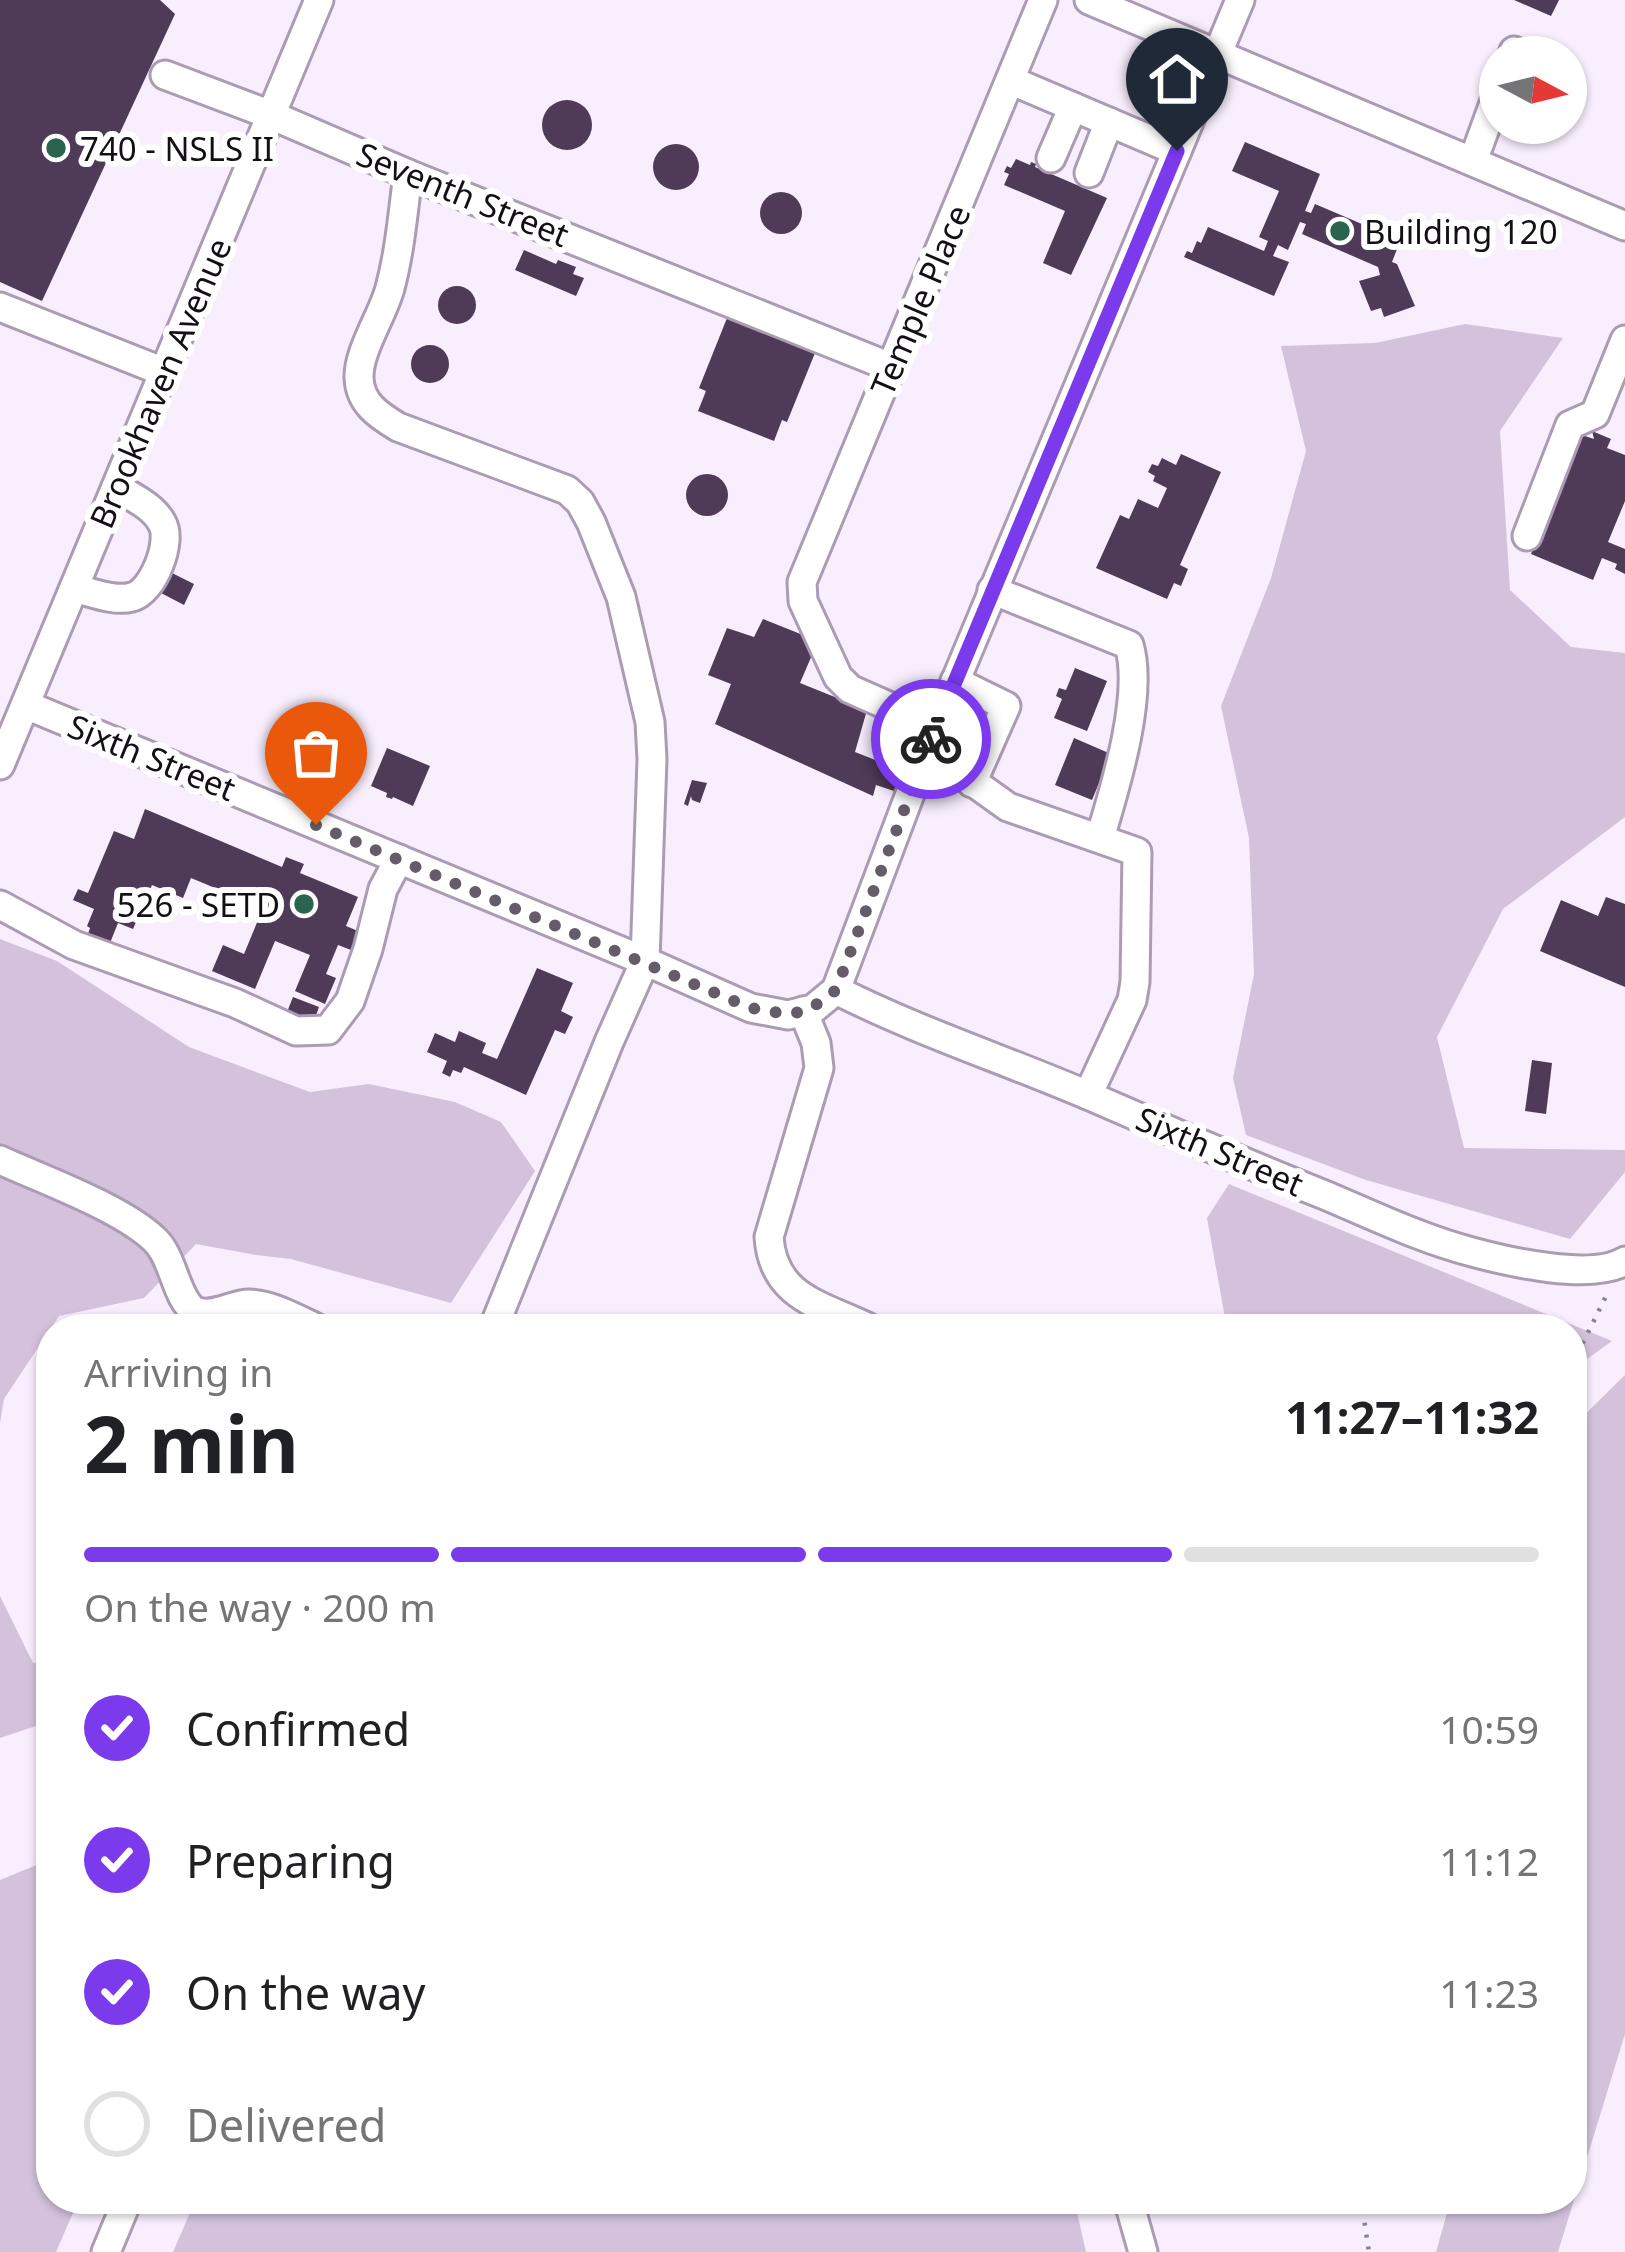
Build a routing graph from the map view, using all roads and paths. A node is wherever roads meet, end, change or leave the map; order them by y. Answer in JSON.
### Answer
{"nodes":[{"id":1,"x":319,"y":0,"type":"edge"},
{"id":2,"x":1043,"y":0,"type":"edge"},
{"id":3,"x":1089,"y":0,"type":"edge"},
{"id":4,"x":1240,"y":0,"type":"edge"},
{"id":5,"x":1217,"y":53,"type":"junction"},
{"id":6,"x":164,"y":76,"type":"dead end"},
{"id":7,"x":1012,"y":81,"type":"junction"},
{"id":8,"x":1073,"y":107,"type":"junction"},
{"id":9,"x":271,"y":115,"type":"junction"},
{"id":10,"x":1109,"y":122,"type":"junction"},
{"id":11,"x":1479,"y":144,"type":"edge"},
{"id":12,"x":1177,"y":151,"type":"junction"},
{"id":13,"x":1052,"y":158,"type":"dead end"},
{"id":14,"x":1473,"y":161,"type":"junction"},
{"id":15,"x":1089,"y":173,"type":"dead end"},
{"id":16,"x":408,"y":174,"type":"junction"},
{"id":17,"x":1625,"y":226,"type":"edge"},
{"id":18,"x":0,"y":307,"type":"edge"},
{"id":19,"x":1625,"y":340,"type":"edge"},
{"id":20,"x":893,"y":368,"type":"junction"},
{"id":21,"x":164,"y":372,"type":"junction"},
{"id":22,"x":116,"y":487,"type":"junction"},
{"id":23,"x":1527,"y":536,"type":"dead end"},
{"id":24,"x":74,"y":588,"type":"junction"},
{"id":25,"x":992,"y":590,"type":"junction"},
{"id":26,"x":955,"y":681,"type":"junction"},
{"id":27,"x":26,"y":705,"type":"junction"},
{"id":28,"x":932,"y":738,"type":"junction"},
{"id":29,"x":0,"y":765,"type":"edge"},
{"id":30,"x":972,"y":783,"type":"junction"},
{"id":31,"x":1100,"y":838,"type":"junction"},
{"id":32,"x":398,"y":860,"type":"junction"},
{"id":33,"x":0,"y":905,"type":"edge"},
{"id":34,"x":645,"y":962,"type":"junction"},
{"id":35,"x":836,"y":990,"type":"junction"},
{"id":36,"x":808,"y":1010,"type":"junction"},
{"id":37,"x":1088,"y":1095,"type":"junction"},
{"id":38,"x":0,"y":1160,"type":"edge"},
{"id":39,"x":1621,"y":1263,"type":"edge"},
{"id":40,"x":206,"y":1314,"type":"edge"},
{"id":41,"x":206,"y":1314,"type":"edge"},
{"id":42,"x":284,"y":1314,"type":"edge"},
{"id":43,"x":499,"y":1314,"type":"edge"},
{"id":44,"x":841,"y":1314,"type":"edge"},
{"id":45,"x":1587,"y":1334,"type":"edge"},
{"id":46,"x":122,"y":2214,"type":"edge"},
{"id":47,"x":1132,"y":2214,"type":"edge"},
{"id":48,"x":1363,"y":2214,"type":"edge"},
{"id":49,"x":106,"y":2252,"type":"edge"},
{"id":50,"x":1143,"y":2252,"type":"edge"},
{"id":51,"x":1369,"y":2252,"type":"edge"}],
"edges":[{"from":1,"to":9,"type":"street","name":"Brookhaven Avenue"},
{"from":2,"to":7,"type":"street","name":"Temple Place"},
{"from":3,"to":5,"type":"street"},
{"from":4,"to":5,"type":"street"},
{"from":5,"to":12,"type":"street"},
{"from":5,"to":14,"type":"street"},
{"from":6,"to":9,"type":"street","name":"Seventh Street"},
{"from":7,"to":8,"type":"street"},
{"from":7,"to":20,"type":"street","name":"Temple Place"},
{"from":8,"to":10,"type":"street"},
{"from":8,"to":13,"type":"street"},
{"from":9,"to":16,"type":"street","name":"Seventh Street"},
{"from":9,"to":21,"type":"street","name":"Brookhaven Avenue"},
{"from":10,"to":12,"type":"street"},
{"from":10,"to":15,"type":"street"},
{"from":11,"to":14,"type":"street"},
{"from":12,"to":25,"type":"street"},
{"from":14,"to":17,"type":"street"},
{"from":16,"to":20,"type":"street","name":"Seventh Street"},
{"from":16,"to":34,"type":"street"},
{"from":18,"to":21,"type":"street"},
{"from":19,"to":23,"type":"street"},
{"from":20,"to":28,"type":"street","name":"Temple Place"},
{"from":21,"to":22,"type":"street","name":"Brookhaven Avenue"},
{"from":22,"to":24,"type":"street","name":"Brookhaven Avenue"},
{"from":22,"to":24,"type":"street"},
{"from":24,"to":27,"type":"street","name":"Brookhaven Avenue"},
{"from":25,"to":26,"type":"street"},
{"from":25,"to":31,"type":"street"},
{"from":26,"to":28,"type":"street"},
{"from":26,"to":30,"type":"street"},
{"from":27,"to":29,"type":"street","name":"Brookhaven Avenue"},
{"from":27,"to":32,"type":"street","name":"Sixth Street"},
{"from":28,"to":30,"type":"street"},
{"from":28,"to":35,"type":"street"},
{"from":30,"to":31,"type":"street"},
{"from":31,"to":37,"type":"street"},
{"from":32,"to":33,"type":"street"},
{"from":32,"to":34,"type":"street","name":"Sixth Street"},
{"from":34,"to":36,"type":"street","name":"Sixth Street"},
{"from":34,"to":43,"type":"street"},
{"from":35,"to":36,"type":"street"},
{"from":35,"to":37,"type":"street","name":"Sixth Street"},
{"from":36,"to":44,"type":"street"},
{"from":37,"to":39,"type":"street","name":"Sixth Street"},
{"from":38,"to":40,"type":"street"},
{"from":39,"to":45,"type":"path"},
{"from":41,"to":42,"type":"street"},
{"from":46,"to":49,"type":"street"},
{"from":47,"to":50,"type":"street"},
{"from":48,"to":51,"type":"path"}]}
